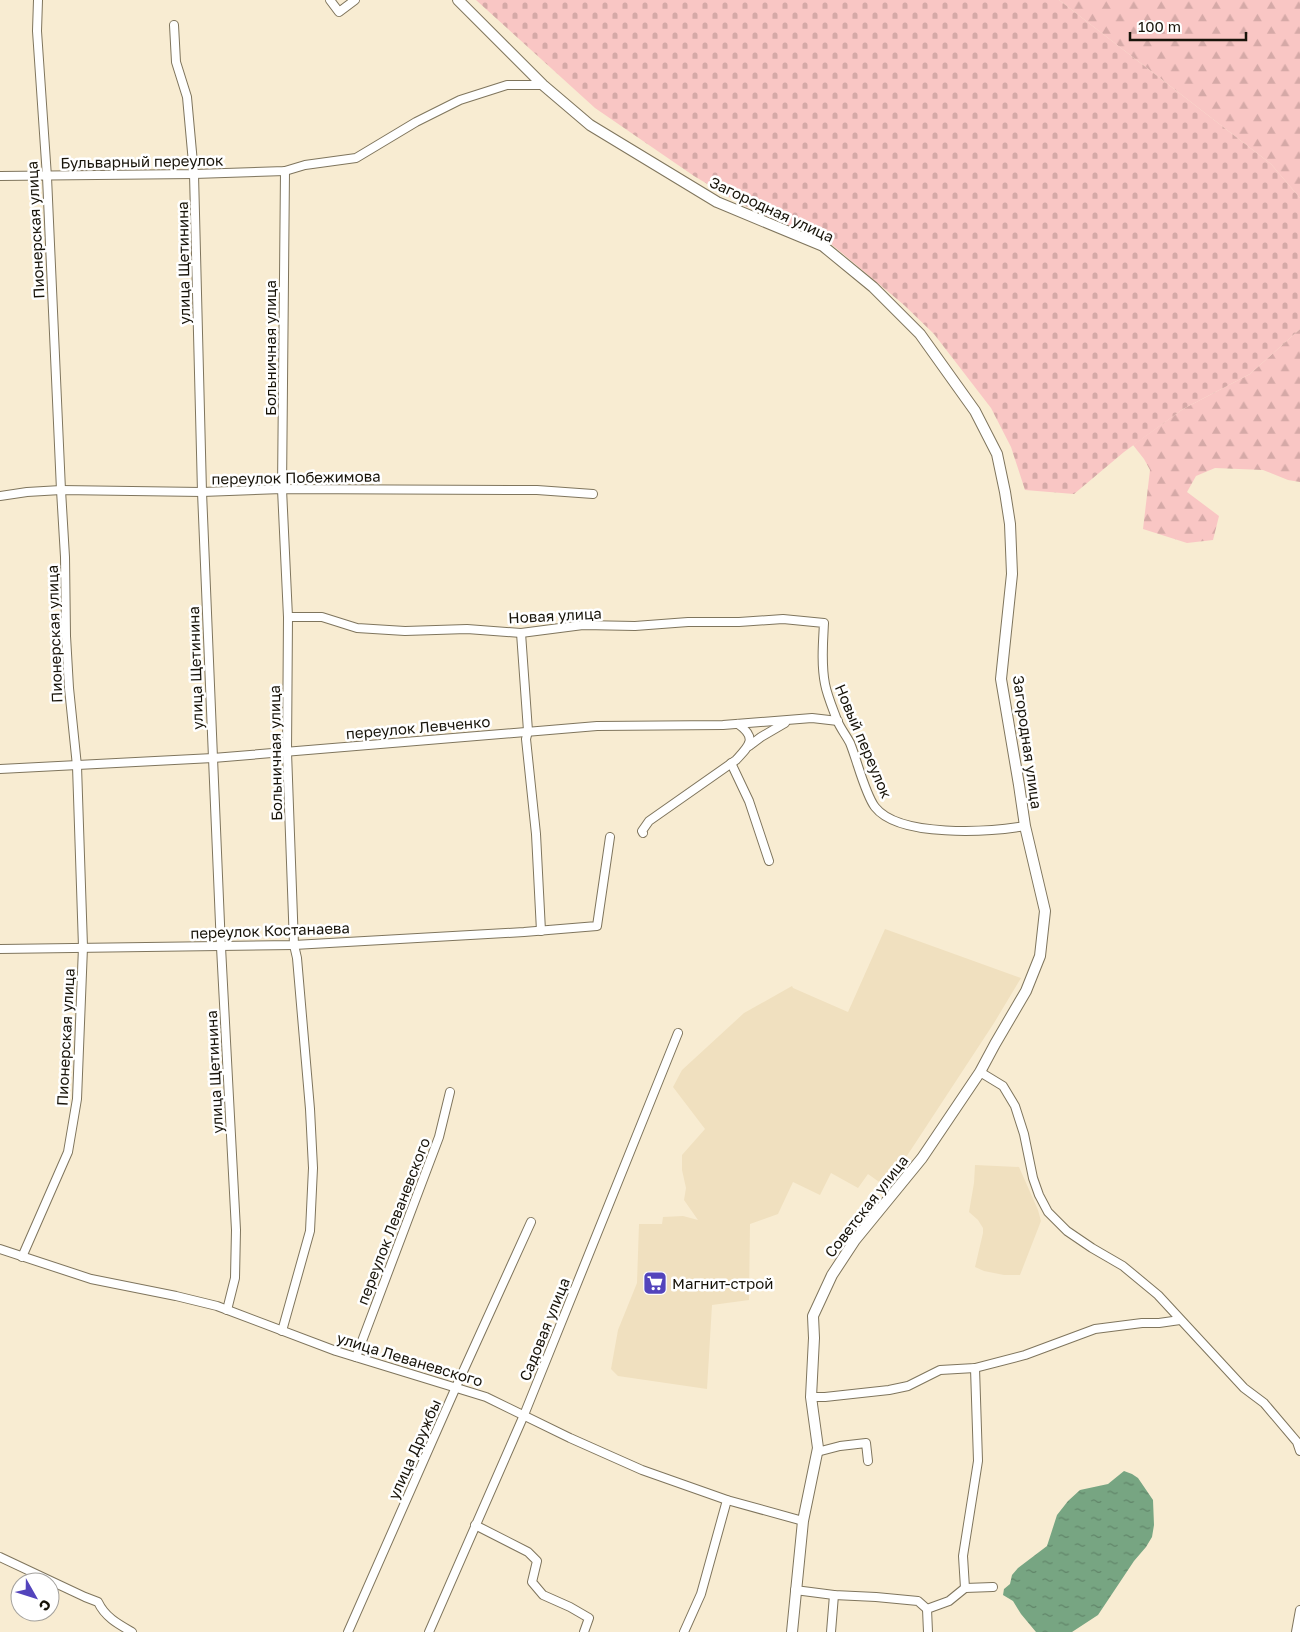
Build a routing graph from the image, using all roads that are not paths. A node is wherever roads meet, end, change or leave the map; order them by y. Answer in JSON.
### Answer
{"nodes":[{"id":1,"x":38,"y":0,"type":"edge"},
{"id":2,"x":330,"y":0,"type":"edge"},
{"id":3,"x":355,"y":0,"type":"edge"},
{"id":4,"x":458,"y":0,"type":"edge"},
{"id":5,"x":174,"y":25,"type":"dead end"},
{"id":6,"x":543,"y":85,"type":"junction"},
{"id":7,"x":285,"y":170,"type":"junction"},
{"id":8,"x":194,"y":174,"type":"junction"},
{"id":9,"x":0,"y":176,"type":"edge"},
{"id":10,"x":47,"y":176,"type":"junction"},
{"id":11,"x":282,"y":488,"type":"junction"},
{"id":12,"x":61,"y":490,"type":"junction"},
{"id":13,"x":202,"y":492,"type":"junction"},
{"id":14,"x":593,"y":494,"type":"dead end"},
{"id":15,"x":0,"y":496,"type":"edge"},
{"id":16,"x":288,"y":617,"type":"junction"},
{"id":17,"x":824,"y":623,"type":"joint"},
{"id":18,"x":521,"y":632,"type":"junction"},
{"id":19,"x":789,"y":721,"type":"junction"},
{"id":20,"x":838,"y":721,"type":"junction"},
{"id":21,"x":738,"y":724,"type":"junction"},
{"id":22,"x":528,"y":731,"type":"junction"},
{"id":23,"x":747,"y":748,"type":"junction"},
{"id":24,"x":287,"y":752,"type":"junction"},
{"id":25,"x":212,"y":758,"type":"junction"},
{"id":26,"x":731,"y":763,"type":"junction"},
{"id":27,"x":77,"y":766,"type":"junction"},
{"id":28,"x":0,"y":769,"type":"edge"},
{"id":29,"x":1025,"y":826,"type":"junction"},
{"id":30,"x":643,"y":833,"type":"dead end"},
{"id":31,"x":610,"y":837,"type":"dead end"},
{"id":32,"x":769,"y":861,"type":"dead end"},
{"id":33,"x":541,"y":931,"type":"junction"},
{"id":34,"x":294,"y":945,"type":"junction"},
{"id":35,"x":83,"y":947,"type":"junction"},
{"id":36,"x":221,"y":947,"type":"junction"},
{"id":37,"x":0,"y":949,"type":"edge"},
{"id":38,"x":678,"y":1033,"type":"dead end"},
{"id":39,"x":980,"y":1072,"type":"junction"},
{"id":40,"x":450,"y":1092,"type":"dead end"},
{"id":41,"x":531,"y":1222,"type":"dead end"},
{"id":42,"x":0,"y":1249,"type":"edge"},
{"id":43,"x":22,"y":1257,"type":"junction"},
{"id":44,"x":227,"y":1310,"type":"junction"},
{"id":45,"x":1180,"y":1320,"type":"junction"},
{"id":46,"x":282,"y":1331,"type":"junction"},
{"id":47,"x":356,"y":1357,"type":"junction"},
{"id":48,"x":975,"y":1368,"type":"junction"},
{"id":49,"x":456,"y":1387,"type":"junction"},
{"id":50,"x":811,"y":1397,"type":"junction"},
{"id":51,"x":524,"y":1415,"type":"junction"},
{"id":52,"x":1300,"y":1451,"type":"edge"},
{"id":53,"x":817,"y":1452,"type":"junction"},
{"id":54,"x":868,"y":1461,"type":"dead end"},
{"id":55,"x":727,"y":1500,"type":"junction"},
{"id":56,"x":803,"y":1521,"type":"junction"},
{"id":57,"x":475,"y":1525,"type":"junction"},
{"id":58,"x":0,"y":1557,"type":"edge"},
{"id":59,"x":992,"y":1587,"type":"dead end"},
{"id":60,"x":965,"y":1588,"type":"junction"},
{"id":61,"x":795,"y":1590,"type":"junction"},
{"id":62,"x":834,"y":1596,"type":"junction"},
{"id":63,"x":927,"y":1609,"type":"junction"},
{"id":64,"x":1300,"y":1610,"type":"edge"},
{"id":65,"x":132,"y":1632,"type":"edge"},
{"id":66,"x":348,"y":1632,"type":"edge"},
{"id":67,"x":429,"y":1632,"type":"edge"},
{"id":68,"x":584,"y":1632,"type":"edge"},
{"id":69,"x":684,"y":1632,"type":"edge"},
{"id":70,"x":792,"y":1632,"type":"edge"},
{"id":71,"x":831,"y":1632,"type":"edge"},
{"id":72,"x":928,"y":1632,"type":"edge"},
{"id":73,"x":1296,"y":1632,"type":"edge"}],
"edges":[{"from":1,"to":10,"type":"street","name":"Пионерская улица"},
{"from":2,"to":3,"type":"street"},
{"from":4,"to":6,"type":"street","name":"Загородная улица"},
{"from":5,"to":8,"type":"street","name":"улица Щетинина"},
{"from":6,"to":7,"type":"street","name":"Бульварный переулок"},
{"from":6,"to":29,"type":"street","name":"Загородная улица"},
{"from":7,"to":8,"type":"street","name":"Бульварный переулок"},
{"from":7,"to":11,"type":"street","name":"Больничная улица"},
{"from":8,"to":10,"type":"street","name":"Бульварный переулок"},
{"from":8,"to":13,"type":"street","name":"улица Щетинина"},
{"from":9,"to":10,"type":"street","name":"Бульварный переулок"},
{"from":10,"to":12,"type":"street","name":"Пионерская улица"},
{"from":11,"to":13,"type":"street","name":"переулок Побежимова"},
{"from":11,"to":14,"type":"street","name":"переулок Побежимова"},
{"from":11,"to":16,"type":"street","name":"Больничная улица"},
{"from":12,"to":13,"type":"street","name":"переулок Побежимова"},
{"from":12,"to":15,"type":"street","name":"переулок Побежимова"},
{"from":12,"to":27,"type":"street","name":"Пионерская улица"},
{"from":13,"to":25,"type":"street","name":"улица Щетинина"},
{"from":16,"to":18,"type":"street","name":"Новая улица"},
{"from":16,"to":24,"type":"street","name":"Больничная улица"},
{"from":17,"to":18,"type":"street","name":"Новая улица"},
{"from":17,"to":20,"type":"street","name":"Новый переулок"},
{"from":18,"to":22,"type":"street"},
{"from":19,"to":20,"type":"street","name":"переулок Левченко"},
{"from":19,"to":21,"type":"street","name":"переулок Левченко"},
{"from":19,"to":23,"type":"street"},
{"from":20,"to":29,"type":"street","name":"Новый переулок"},
{"from":21,"to":22,"type":"street","name":"переулок Левченко"},
{"from":21,"to":23,"type":"street"},
{"from":22,"to":24,"type":"street","name":"переулок Левченко"},
{"from":22,"to":33,"type":"street"},
{"from":23,"to":26,"type":"street"},
{"from":24,"to":25,"type":"street","name":"переулок Левченко"},
{"from":24,"to":34,"type":"street","name":"Больничная улица"},
{"from":25,"to":27,"type":"street","name":"переулок Левченко"},
{"from":25,"to":36,"type":"street","name":"улица Щетинина"},
{"from":26,"to":30,"type":"street"},
{"from":26,"to":32,"type":"street"},
{"from":27,"to":28,"type":"street","name":"переулок Левченко"},
{"from":27,"to":35,"type":"street","name":"Пионерская улица"},
{"from":29,"to":39,"type":"street","name":"Советская улица"},
{"from":31,"to":33,"type":"street","name":"переулок Костанаева"},
{"from":33,"to":34,"type":"street","name":"переулок Костанаева"},
{"from":34,"to":36,"type":"street","name":"переулок Костанаева"},
{"from":34,"to":46,"type":"street","name":"Больничная улица"},
{"from":35,"to":36,"type":"street","name":"переулок Костанаева"},
{"from":35,"to":37,"type":"street","name":"переулок Костанаева"},
{"from":35,"to":43,"type":"street","name":"Пионерская улица"},
{"from":36,"to":44,"type":"street","name":"улица Щетинина"},
{"from":38,"to":51,"type":"street","name":"Садовая улица"},
{"from":39,"to":45,"type":"street"},
{"from":39,"to":50,"type":"street","name":"Советская улица"},
{"from":40,"to":47,"type":"street","name":"переулок Леваневского"},
{"from":41,"to":49,"type":"street","name":"улица Дружбы"},
{"from":42,"to":43,"type":"street","name":"улица Леваневского"},
{"from":43,"to":44,"type":"street","name":"улица Леваневского"},
{"from":44,"to":46,"type":"street","name":"улица Леваневского"},
{"from":45,"to":48,"type":"street"},
{"from":45,"to":52,"type":"street"},
{"from":46,"to":47,"type":"street","name":"улица Леваневского"},
{"from":47,"to":49,"type":"street","name":"улица Леваневского"},
{"from":48,"to":50,"type":"street"},
{"from":48,"to":60,"type":"street"},
{"from":49,"to":51,"type":"street","name":"улица Леваневского"},
{"from":49,"to":66,"type":"street","name":"улица Дружбы"},
{"from":50,"to":53,"type":"street","name":"Советская улица"},
{"from":51,"to":55,"type":"street","name":"улица Леваневского"},
{"from":51,"to":57,"type":"street","name":"Садовая улица"},
{"from":53,"to":54,"type":"street"},
{"from":53,"to":56,"type":"street","name":"Советская улица"},
{"from":55,"to":56,"type":"street","name":"улица Леваневского"},
{"from":55,"to":69,"type":"street"},
{"from":56,"to":61,"type":"street","name":"Советская улица"},
{"from":57,"to":67,"type":"street","name":"Садовая улица"},
{"from":57,"to":68,"type":"street"},
{"from":58,"to":65,"type":"street"},
{"from":59,"to":60,"type":"street"},
{"from":60,"to":63,"type":"street"},
{"from":61,"to":62,"type":"street"},
{"from":61,"to":70,"type":"street","name":"Советская улица"},
{"from":62,"to":63,"type":"street"},
{"from":62,"to":71,"type":"street"},
{"from":63,"to":72,"type":"street"},
{"from":64,"to":73,"type":"street"}]}
